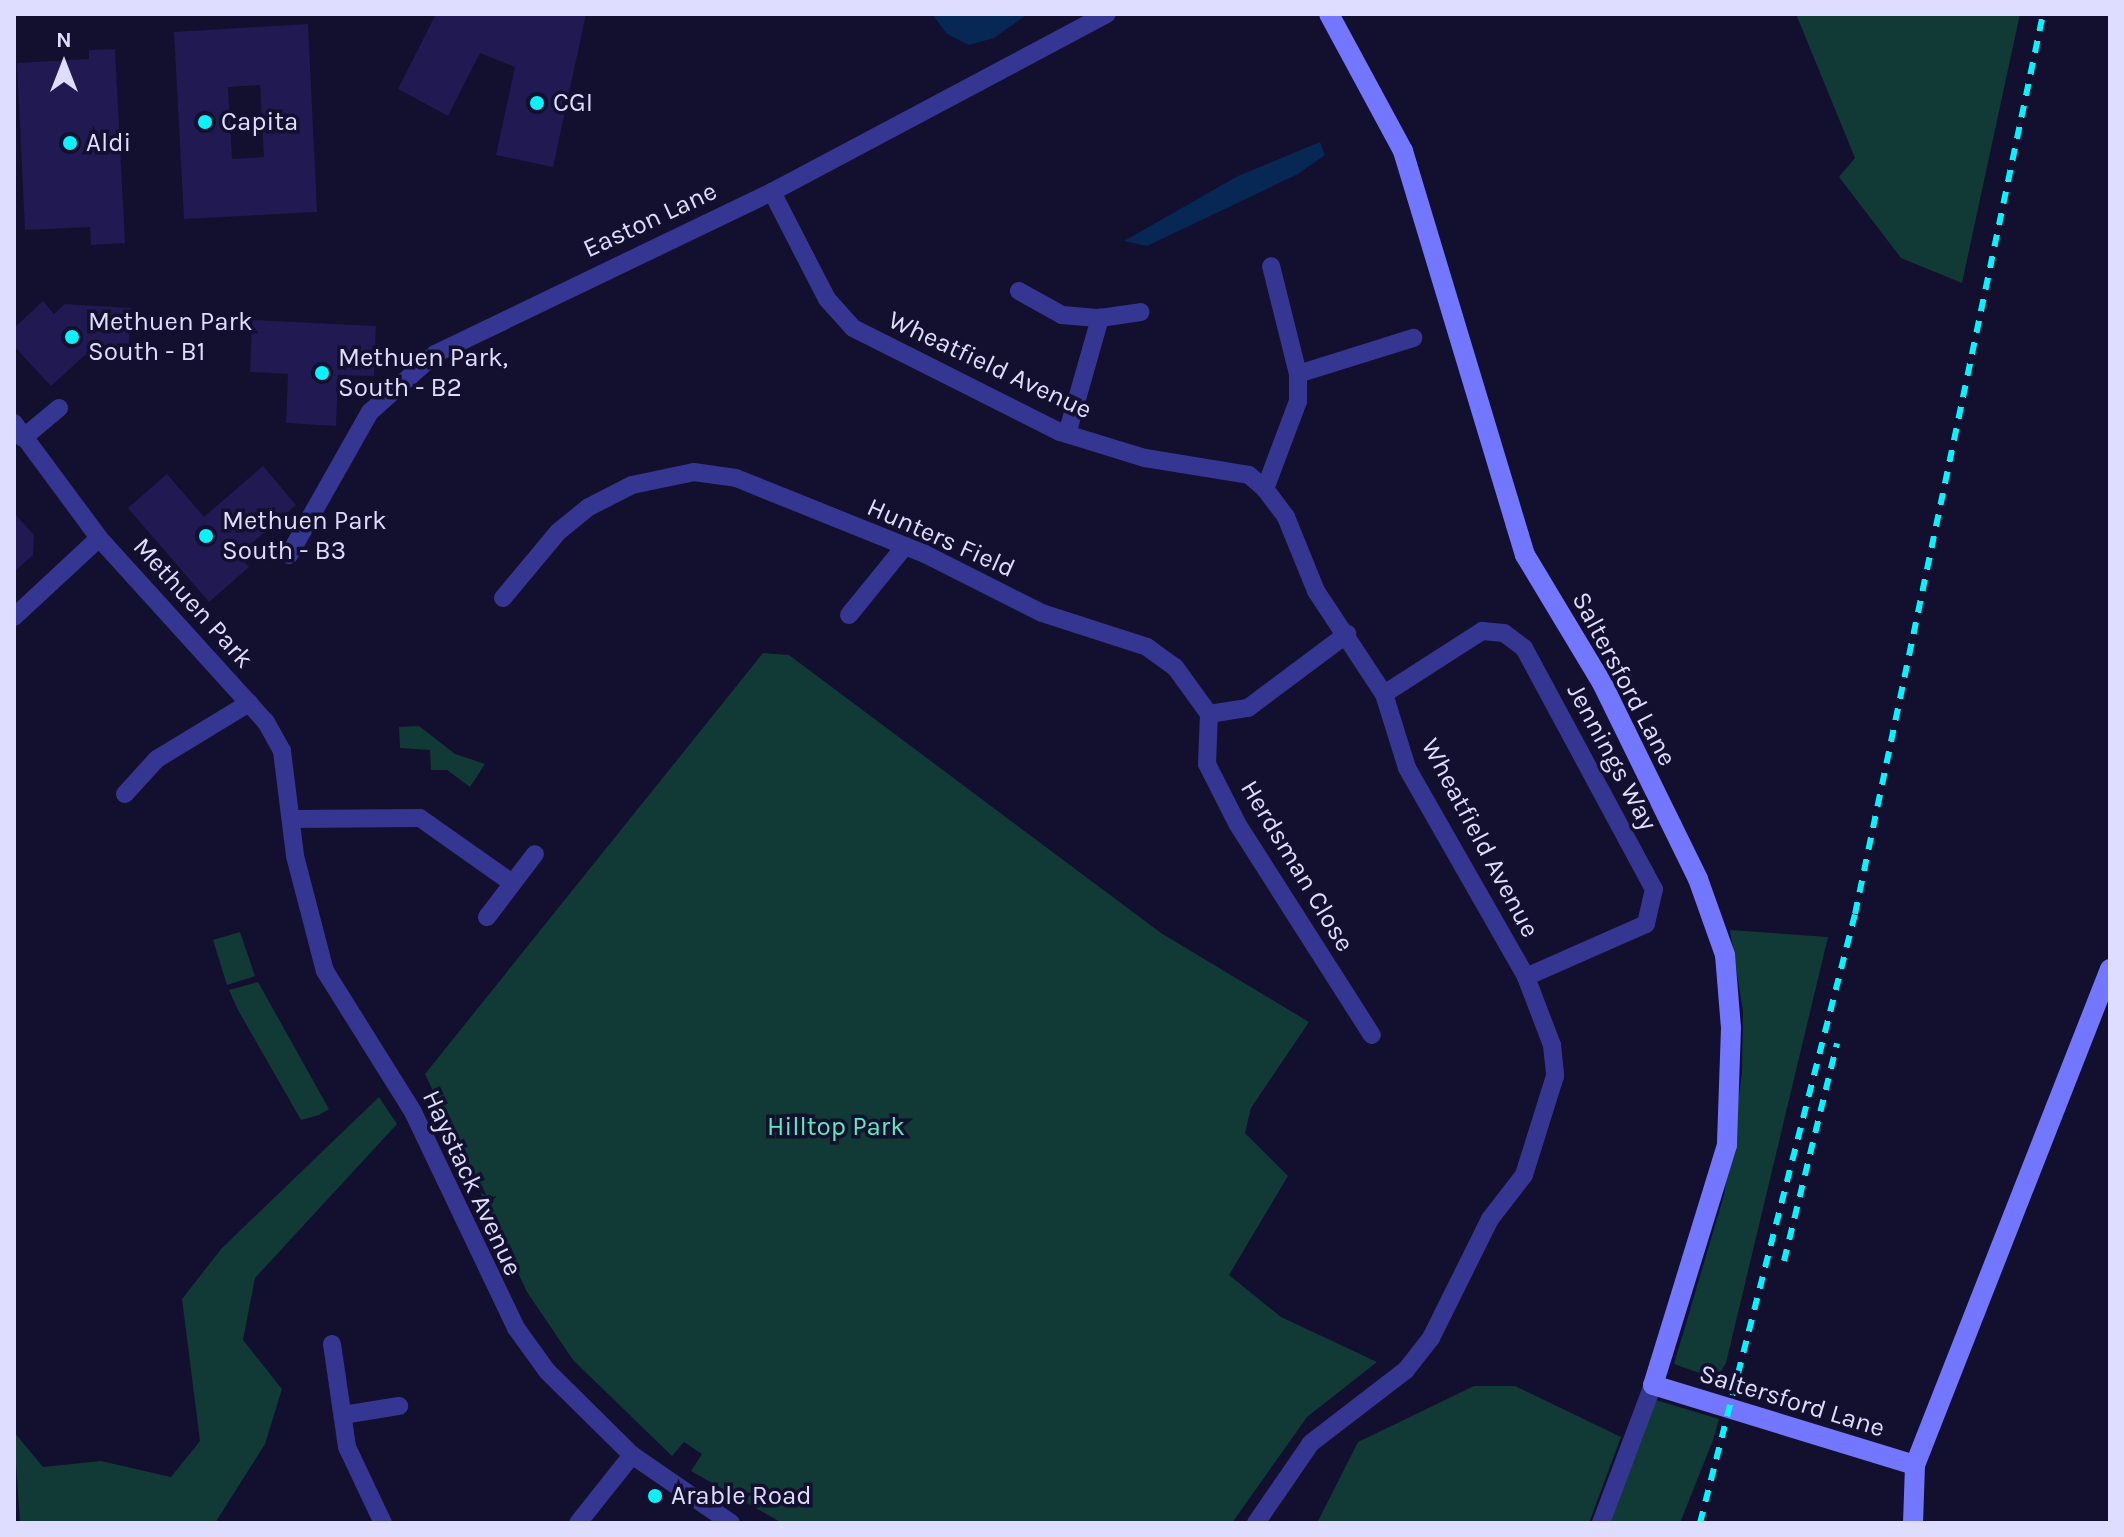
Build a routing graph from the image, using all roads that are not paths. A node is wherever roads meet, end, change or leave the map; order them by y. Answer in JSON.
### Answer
{"nodes":[{"id":1,"x":1107,"y":14,"type":"edge"},
{"id":2,"x":1329,"y":14,"type":"edge"},
{"id":3,"x":772,"y":192,"type":"junction"},
{"id":4,"x":1271,"y":266,"type":"dead end"},
{"id":5,"x":1019,"y":291,"type":"dead end"},
{"id":6,"x":1141,"y":312,"type":"dead end"},
{"id":7,"x":1100,"y":318,"type":"junction"},
{"id":8,"x":1413,"y":338,"type":"dead end"},
{"id":9,"x":1298,"y":374,"type":"junction"},
{"id":10,"x":59,"y":408,"type":"dead end"},
{"id":11,"x":18,"y":431,"type":"edge"},
{"id":12,"x":1067,"y":434,"type":"junction"},
{"id":13,"x":1265,"y":489,"type":"junction"},
{"id":14,"x":99,"y":538,"type":"junction"},
{"id":15,"x":905,"y":546,"type":"junction"},
{"id":16,"x":289,"y":555,"type":"dead end"},
{"id":17,"x":503,"y":598,"type":"dead end"},
{"id":18,"x":849,"y":615,"type":"dead end"},
{"id":19,"x":14,"y":617,"type":"edge"},
{"id":20,"x":1347,"y":634,"type":"junction"},
{"id":21,"x":1384,"y":694,"type":"junction"},
{"id":22,"x":249,"y":703,"type":"junction"},
{"id":23,"x":1209,"y":714,"type":"junction"},
{"id":24,"x":125,"y":794,"type":"dead end"},
{"id":25,"x":292,"y":819,"type":"junction"},
{"id":26,"x":535,"y":854,"type":"dead end"},
{"id":27,"x":512,"y":883,"type":"junction"},
{"id":28,"x":487,"y":917,"type":"dead end"},
{"id":29,"x":2110,"y":969,"type":"edge"},
{"id":30,"x":1526,"y":977,"type":"junction"},
{"id":31,"x":1372,"y":1035,"type":"dead end"},
{"id":32,"x":332,"y":1344,"type":"dead end"},
{"id":33,"x":1653,"y":1385,"type":"junction"},
{"id":34,"x":399,"y":1406,"type":"dead end"},
{"id":35,"x":343,"y":1415,"type":"junction"},
{"id":36,"x":632,"y":1455,"type":"junction"},
{"id":37,"x":1915,"y":1465,"type":"junction"},
{"id":38,"x":383,"y":1523,"type":"edge"},
{"id":39,"x":578,"y":1523,"type":"edge"},
{"id":40,"x":731,"y":1523,"type":"edge"},
{"id":41,"x":1256,"y":1523,"type":"edge"},
{"id":42,"x":1601,"y":1523,"type":"edge"},
{"id":43,"x":1913,"y":1523,"type":"edge"}],
"edges":[{"from":1,"to":3,"type":"street","name":"Easton Lane"},
{"from":2,"to":33,"type":"main road","name":"Saltersford Lane"},
{"from":3,"to":12,"type":"street","name":"Wheatfield Avenue"},
{"from":3,"to":16,"type":"street","name":"Easton Lane"},
{"from":4,"to":9,"type":"street"},
{"from":5,"to":7,"type":"street"},
{"from":6,"to":7,"type":"street"},
{"from":7,"to":12,"type":"street"},
{"from":8,"to":9,"type":"street"},
{"from":9,"to":13,"type":"street"},
{"from":10,"to":11,"type":"street","name":"Methuen Park"},
{"from":11,"to":14,"type":"street","name":"Methuen Park"},
{"from":12,"to":13,"type":"street","name":"Wheatfield Avenue"},
{"from":13,"to":20,"type":"street","name":"Wheatfield Avenue"},
{"from":14,"to":19,"type":"street","name":"Methuen Park"},
{"from":14,"to":22,"type":"street","name":"Methuen Park"},
{"from":15,"to":17,"type":"street","name":"Hunters Field"},
{"from":15,"to":18,"type":"street"},
{"from":15,"to":23,"type":"street","name":"Hunters Field"},
{"from":20,"to":21,"type":"street","name":"Wheatfield Avenue"},
{"from":20,"to":23,"type":"street"},
{"from":21,"to":30,"type":"street","name":"Wheatfield Avenue"},
{"from":21,"to":30,"type":"street","name":"Jennings Way"},
{"from":22,"to":24,"type":"street"},
{"from":22,"to":25,"type":"street","name":"Haystack Avenue"},
{"from":23,"to":31,"type":"street","name":"Herdsman Close"},
{"from":25,"to":27,"type":"street"},
{"from":25,"to":36,"type":"street","name":"Haystack Avenue"},
{"from":26,"to":27,"type":"street"},
{"from":27,"to":28,"type":"street"},
{"from":29,"to":37,"type":"main road"},
{"from":30,"to":41,"type":"street","name":"Wheatfield Avenue"},
{"from":32,"to":35,"type":"street"},
{"from":33,"to":37,"type":"main road","name":"Saltersford Lane"},
{"from":33,"to":42,"type":"street","name":"Saltersford Lane"},
{"from":34,"to":35,"type":"street"},
{"from":35,"to":38,"type":"street"},
{"from":36,"to":39,"type":"street"},
{"from":36,"to":40,"type":"street","name":"Haystack Avenue"},
{"from":37,"to":43,"type":"main road"}]}
